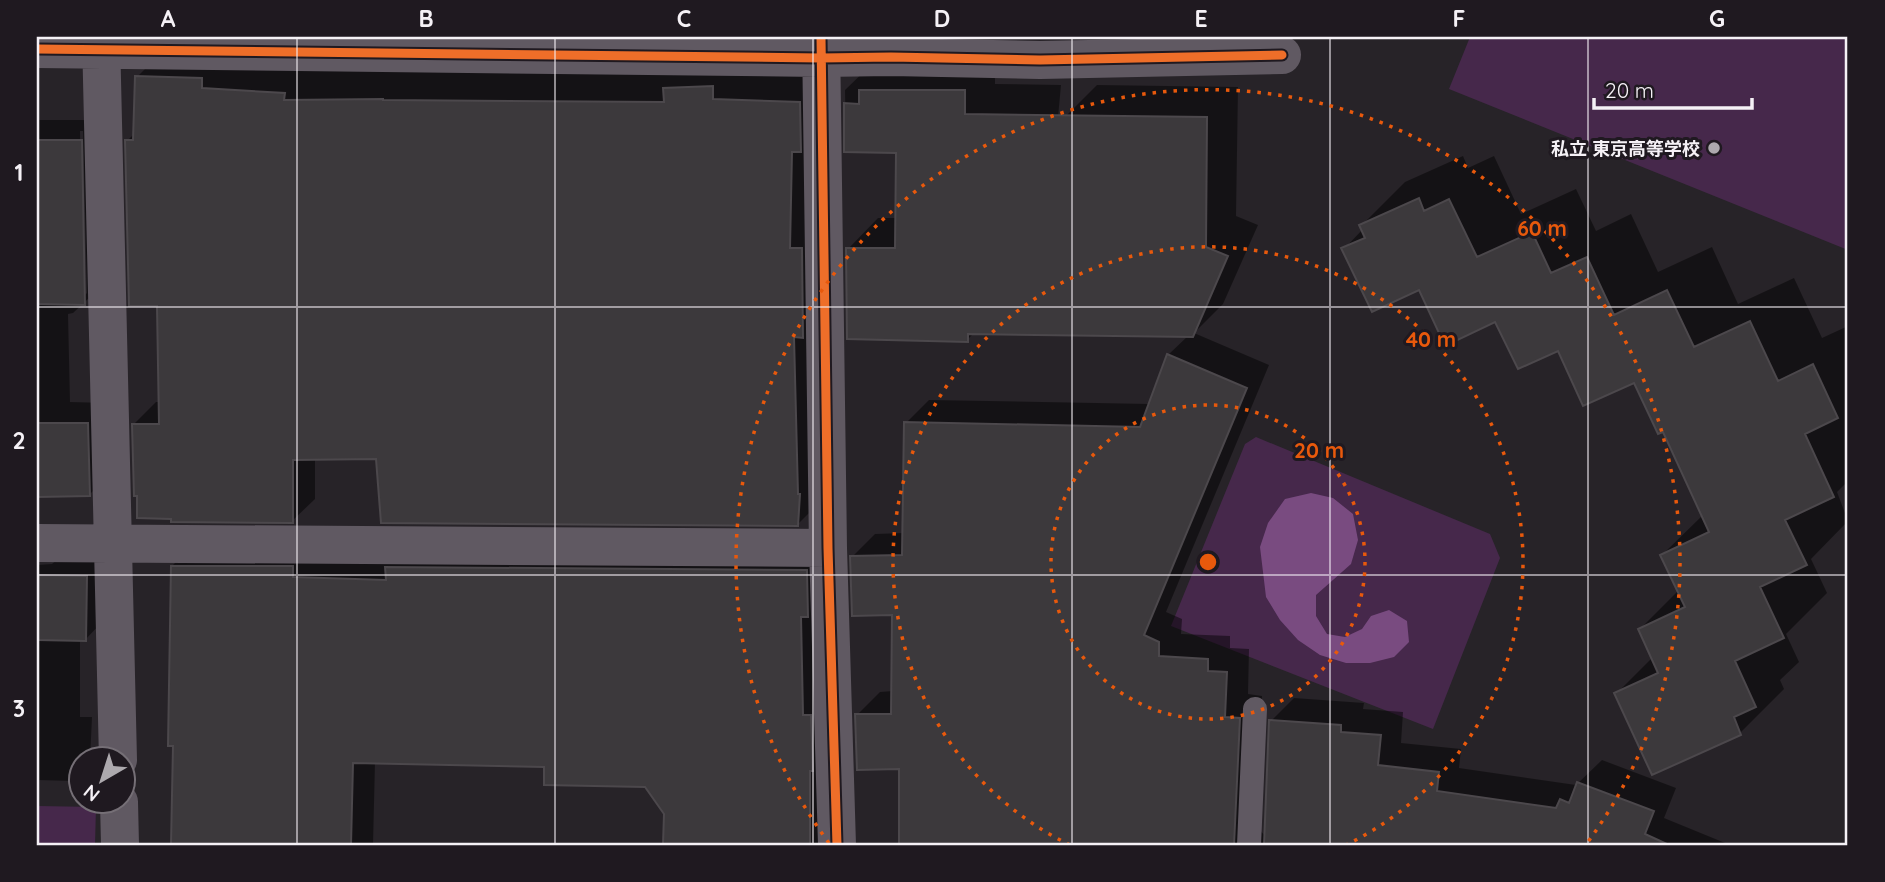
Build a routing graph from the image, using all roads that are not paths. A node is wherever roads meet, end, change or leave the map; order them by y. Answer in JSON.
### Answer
{"nodes":[{"id":1,"x":102,"y":44,"type":"edge"},
{"id":2,"x":821,"y":47,"type":"edge"},
{"id":3,"x":37,"y":49,"type":"edge"},
{"id":4,"x":1044,"y":49,"type":"edge"},
{"id":5,"x":1282,"y":55,"type":"dead end"},
{"id":6,"x":37,"y":543,"type":"edge"},
{"id":7,"x":113,"y":543,"type":"junction"},
{"id":8,"x":828,"y":548,"type":"junction"},
{"id":9,"x":1255,"y":709,"type":"dead end"},
{"id":10,"x":118,"y":746,"type":"edge"},
{"id":11,"x":119,"y":816,"type":"edge"},
{"id":12,"x":120,"y":845,"type":"edge"},
{"id":13,"x":836,"y":845,"type":"edge"},
{"id":14,"x":1249,"y":845,"type":"edge"}],
"edges":[{"from":1,"to":2,"type":"street"},
{"from":1,"to":3,"type":"street"},
{"from":1,"to":7,"type":"street"},
{"from":2,"to":4,"type":"street"},
{"from":2,"to":8,"type":"street"},
{"from":4,"to":5,"type":"street"},
{"from":6,"to":7,"type":"street"},
{"from":7,"to":8,"type":"street"},
{"from":7,"to":10,"type":"street"},
{"from":8,"to":13,"type":"street"},
{"from":9,"to":14,"type":"lane"},
{"from":11,"to":12,"type":"street"}]}
